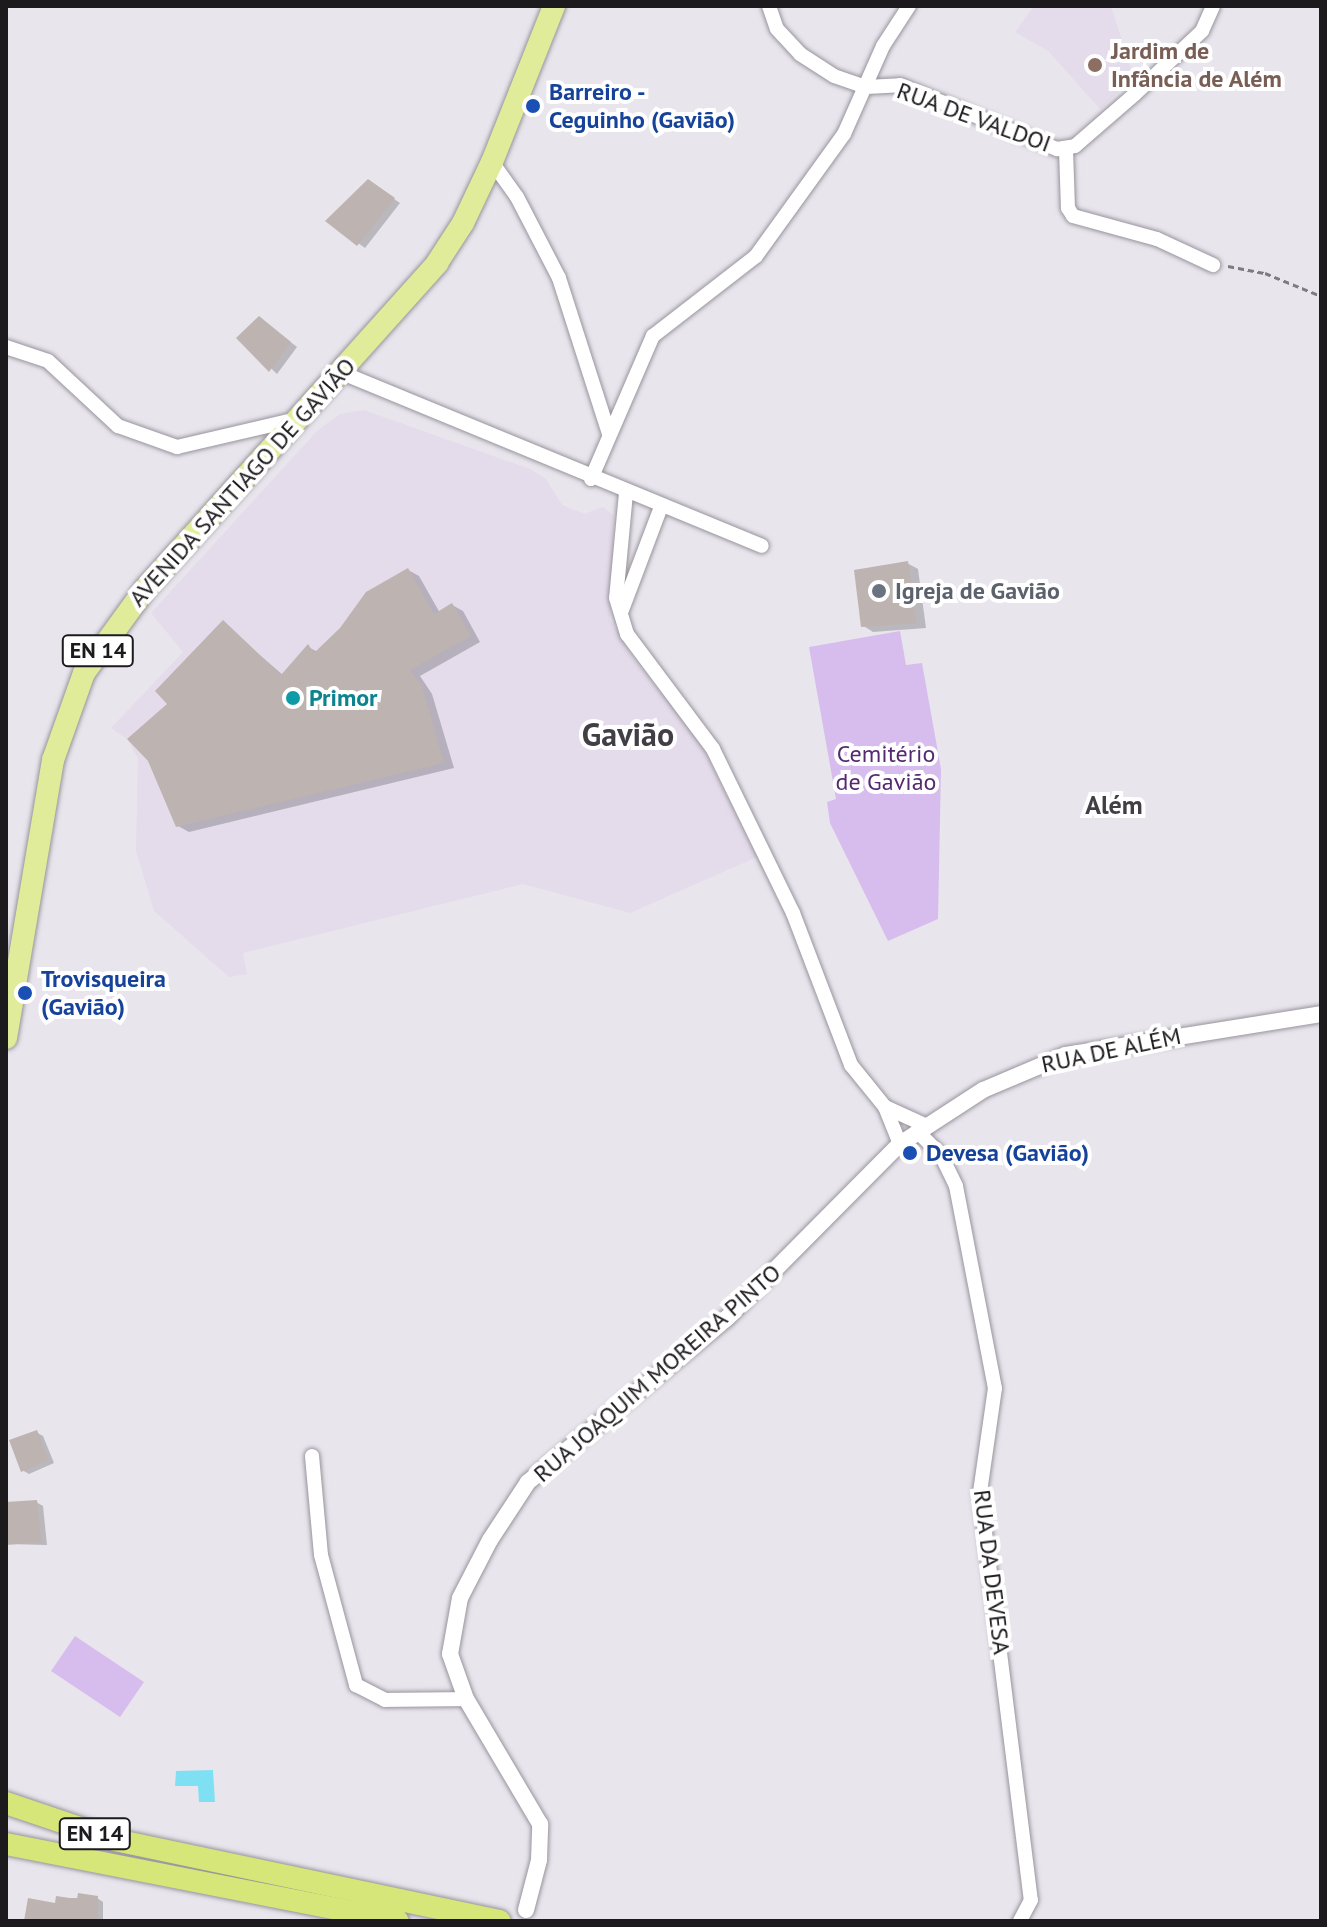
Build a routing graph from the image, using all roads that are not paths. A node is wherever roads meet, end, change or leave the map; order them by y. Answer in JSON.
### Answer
{"nodes":[{"id":1,"x":554,"y":6,"type":"edge"},
{"id":2,"x":769,"y":6,"type":"edge"},
{"id":3,"x":909,"y":6,"type":"edge"},
{"id":4,"x":1213,"y":6,"type":"edge"},
{"id":5,"x":866,"y":87,"type":"junction"},
{"id":6,"x":1066,"y":149,"type":"junction"},
{"id":7,"x":492,"y":162,"type":"junction"},
{"id":8,"x":1213,"y":265,"type":"road end"},
{"id":9,"x":6,"y":347,"type":"edge"},
{"id":10,"x":340,"y":372,"type":"junction"},
{"id":11,"x":297,"y":419,"type":"junction"},
{"id":12,"x":609,"y":434,"type":"junction"},
{"id":13,"x":591,"y":479,"type":"junction"},
{"id":14,"x":626,"y":493,"type":"junction"},
{"id":15,"x":661,"y":507,"type":"junction"},
{"id":16,"x":762,"y":546,"type":"dead end"},
{"id":17,"x":621,"y":618,"type":"junction"},
{"id":18,"x":13,"y":942,"type":"edge"},
{"id":19,"x":1321,"y":1014,"type":"edge"},
{"id":20,"x":6,"y":1038,"type":"edge"},
{"id":21,"x":885,"y":1107,"type":"junction"},
{"id":22,"x":921,"y":1128,"type":"junction"},
{"id":23,"x":900,"y":1144,"type":"junction"},
{"id":24,"x":312,"y":1456,"type":"dead end"},
{"id":25,"x":466,"y":1699,"type":"junction"},
{"id":26,"x":6,"y":1803,"type":"edge"},
{"id":27,"x":6,"y":1844,"type":"edge"},
{"id":28,"x":526,"y":1910,"type":"dead end"},
{"id":29,"x":397,"y":1921,"type":"edge"},
{"id":30,"x":500,"y":1921,"type":"edge"},
{"id":31,"x":1020,"y":1921,"type":"edge"}],
"edges":[{"from":1,"to":7,"type":"main road","name":"AVENIDA SANTIAGO DE GAVIÃO","number":"EN 14"},
{"from":2,"to":5,"type":"street"},
{"from":3,"to":5,"type":"street"},
{"from":4,"to":6,"type":"street","name":"RUA DE VALDOI"},
{"from":5,"to":6,"type":"street","name":"RUA DE VALDOI"},
{"from":5,"to":12,"type":"street"},
{"from":6,"to":8,"type":"street"},
{"from":7,"to":10,"type":"main road","name":"AVENIDA SANTIAGO DE GAVIÃO","number":"EN 14"},
{"from":7,"to":12,"type":"street"},
{"from":9,"to":11,"type":"street"},
{"from":10,"to":11,"type":"main road","name":"AVENIDA SANTIAGO DE GAVIÃO","number":"EN 14"},
{"from":10,"to":13,"type":"street"},
{"from":11,"to":18,"type":"main road","name":"AVENIDA SANTIAGO DE GAVIÃO","number":"EN 14"},
{"from":12,"to":13,"type":"street"},
{"from":13,"to":14,"type":"street"},
{"from":14,"to":15,"type":"street"},
{"from":14,"to":17,"type":"street"},
{"from":15,"to":16,"type":"street"},
{"from":15,"to":17,"type":"street"},
{"from":17,"to":21,"type":"street"},
{"from":18,"to":20,"type":"main road","name":"AVENIDA SANTIAGO DE GAVIÃO","number":"EN 14"},
{"from":19,"to":22,"type":"street","name":"RUA DE ALÉM"},
{"from":21,"to":22,"type":"street"},
{"from":21,"to":23,"type":"street"},
{"from":22,"to":23,"type":"street","name":"RUA JOAQUIM MOREIRA PINTO"},
{"from":22,"to":31,"type":"street","name":"RUA DA DEVESA"},
{"from":23,"to":25,"type":"street","name":"RUA JOAQUIM MOREIRA PINTO"},
{"from":24,"to":25,"type":"street"},
{"from":25,"to":28,"type":"street","name":"RUA JOAQUIM MOREIRA PINTO"},
{"from":26,"to":30,"type":"highway","number":"EN 14"},
{"from":27,"to":29,"type":"highway","number":"EN 14"}]}
